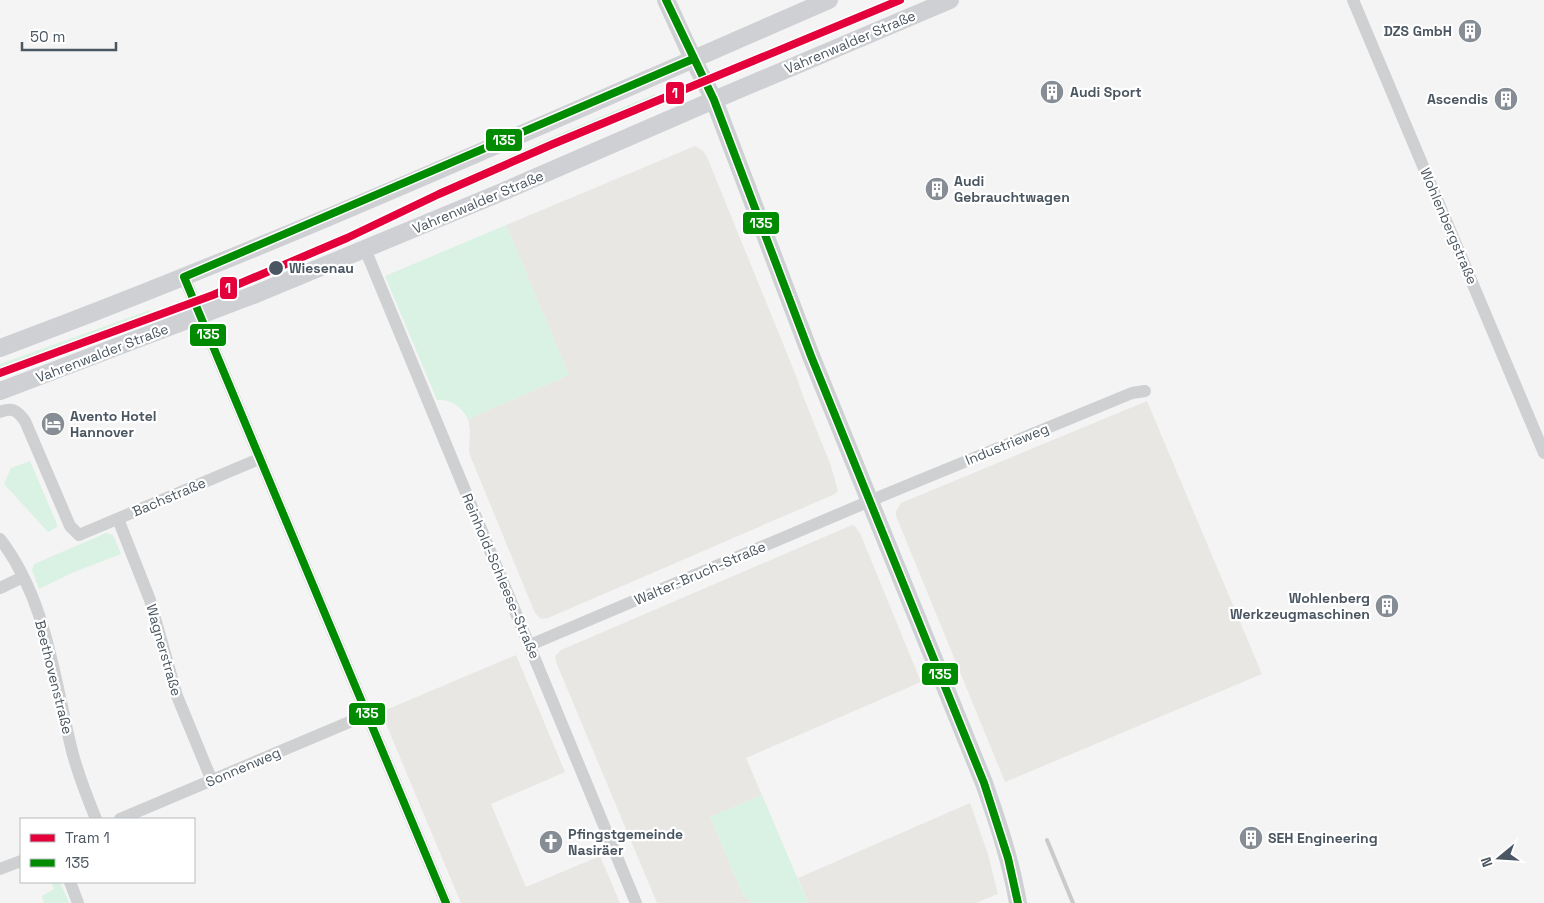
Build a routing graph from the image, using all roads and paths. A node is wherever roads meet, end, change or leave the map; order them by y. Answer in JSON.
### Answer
{"nodes":[{"id":1,"x":666,"y":0,"type":"edge"},
{"id":2,"x":829,"y":0,"type":"edge"},
{"id":3,"x":950,"y":0,"type":"edge"},
{"id":4,"x":1353,"y":0,"type":"edge"},
{"id":5,"x":693,"y":59,"type":"junction"},
{"id":6,"x":714,"y":100,"type":"junction"},
{"id":7,"x":364,"y":250,"type":"junction"},
{"id":8,"x":184,"y":277,"type":"junction"},
{"id":9,"x":200,"y":316,"type":"junction"},
{"id":10,"x":0,"y":348,"type":"edge"},
{"id":11,"x":1145,"y":391,"type":"dead end"},
{"id":12,"x":0,"y":392,"type":"edge"},
{"id":13,"x":0,"y":412,"type":"edge"},
{"id":14,"x":1544,"y":453,"type":"edge"},
{"id":15,"x":260,"y":459,"type":"junction"},
{"id":16,"x":869,"y":500,"type":"junction"},
{"id":17,"x":118,"y":519,"type":"junction"},
{"id":18,"x":0,"y":539,"type":"edge"},
{"id":19,"x":23,"y":577,"type":"junction"},
{"id":20,"x":0,"y":588,"type":"edge"},
{"id":21,"x":530,"y":645,"type":"junction"},
{"id":22,"x":366,"y":714,"type":"junction"},
{"id":23,"x":212,"y":780,"type":"junction"},
{"id":24,"x":96,"y":818,"type":"edge"},
{"id":25,"x":122,"y":818,"type":"edge"},
{"id":26,"x":20,"y":861,"type":"edge"},
{"id":27,"x":0,"y":869,"type":"edge"},
{"id":28,"x":70,"y":883,"type":"edge"},
{"id":29,"x":78,"y":903,"type":"edge"},
{"id":30,"x":446,"y":903,"type":"edge"},
{"id":31,"x":636,"y":903,"type":"edge"},
{"id":32,"x":1018,"y":903,"type":"edge"}],
"edges":[{"from":1,"to":5,"type":"main road"},
{"from":2,"to":5,"type":"main road"},
{"from":3,"to":6,"type":"main road","name":"Vahrenwalder Straße"},
{"from":4,"to":14,"type":"street","name":"Wohlenbergstraße"},
{"from":5,"to":6,"type":"main road"},
{"from":5,"to":8,"type":"main road"},
{"from":6,"to":7,"type":"main road","name":"Vahrenwalder Straße"},
{"from":6,"to":16,"type":"main road"},
{"from":7,"to":9,"type":"main road","name":"Vahrenwalder Straße"},
{"from":7,"to":21,"type":"street","name":"Reinhold-Schleese-Straße"},
{"from":8,"to":9,"type":"street"},
{"from":8,"to":10,"type":"main road"},
{"from":9,"to":12,"type":"main road","name":"Vahrenwalder Straße"},
{"from":9,"to":15,"type":"street"},
{"from":11,"to":16,"type":"street","name":"Industrieweg"},
{"from":13,"to":17,"type":"street","name":"Bachstraße"},
{"from":15,"to":17,"type":"street","name":"Bachstraße"},
{"from":15,"to":22,"type":"street"},
{"from":16,"to":21,"type":"street","name":"Walter-Bruch-Straße"},
{"from":16,"to":32,"type":"main road"},
{"from":17,"to":23,"type":"street","name":"Wagnerstraße"},
{"from":18,"to":19,"type":"street","name":"Beethovenstraße"},
{"from":19,"to":20,"type":"street"},
{"from":19,"to":24,"type":"street","name":"Beethovenstraße"},
{"from":21,"to":31,"type":"street","name":"Reinhold-Schleese-Straße"},
{"from":22,"to":23,"type":"street","name":"Sonnenweg"},
{"from":22,"to":30,"type":"street"},
{"from":23,"to":25,"type":"street","name":"Sonnenweg"},
{"from":26,"to":27,"type":"street"},
{"from":28,"to":29,"type":"street"}]}
